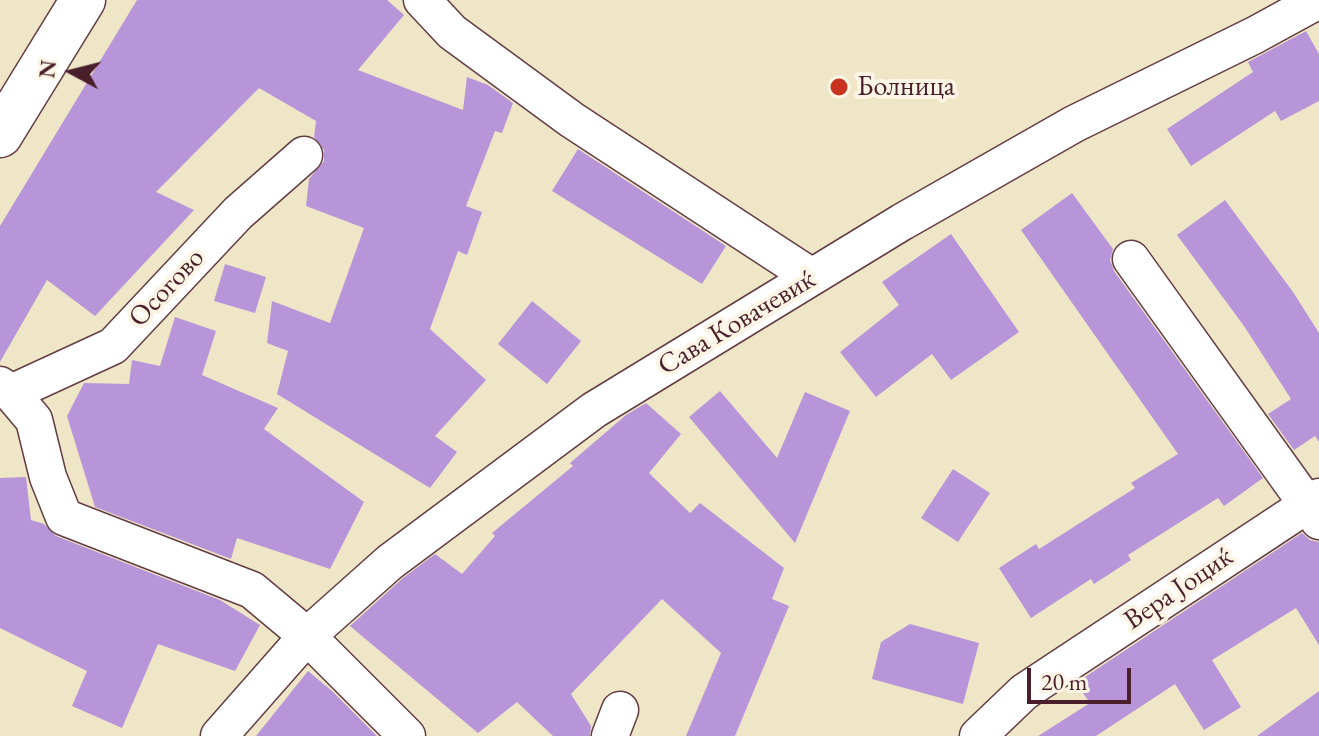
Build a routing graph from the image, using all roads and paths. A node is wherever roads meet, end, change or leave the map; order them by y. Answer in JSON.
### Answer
{"nodes":[{"id":1,"x":83,"y":0,"type":"edge"},
{"id":2,"x":422,"y":0,"type":"edge"},
{"id":3,"x":1319,"y":0,"type":"edge"},
{"id":4,"x":0,"y":135,"type":"edge"},
{"id":5,"x":304,"y":155,"type":"dead end"},
{"id":6,"x":1131,"y":259,"type":"dead end"},
{"id":7,"x":812,"y":277,"type":"junction"},
{"id":8,"x":5,"y":389,"type":"edge"},
{"id":9,"x":1315,"y":507,"type":"edge"},
{"id":10,"x":307,"y":636,"type":"junction"},
{"id":11,"x":219,"y":736,"type":"edge"},
{"id":12,"x":407,"y":736,"type":"edge"},
{"id":13,"x":978,"y":736,"type":"edge"}],
"edges":[{"from":1,"to":4,"type":"main road"},
{"from":2,"to":7,"type":"street"},
{"from":3,"to":7,"type":"street","name":"Сава Ковачевиќ"},
{"from":5,"to":8,"type":"street","name":"Осогово"},
{"from":6,"to":9,"type":"street","name":"Вера Јоциќ"},
{"from":7,"to":10,"type":"street","name":"Сава Ковачевиќ"},
{"from":8,"to":10,"type":"street"},
{"from":9,"to":13,"type":"street","name":"Вера Јоциќ"},
{"from":10,"to":11,"type":"street","name":"Сава Ковачевиќ"},
{"from":10,"to":12,"type":"street"}]}
